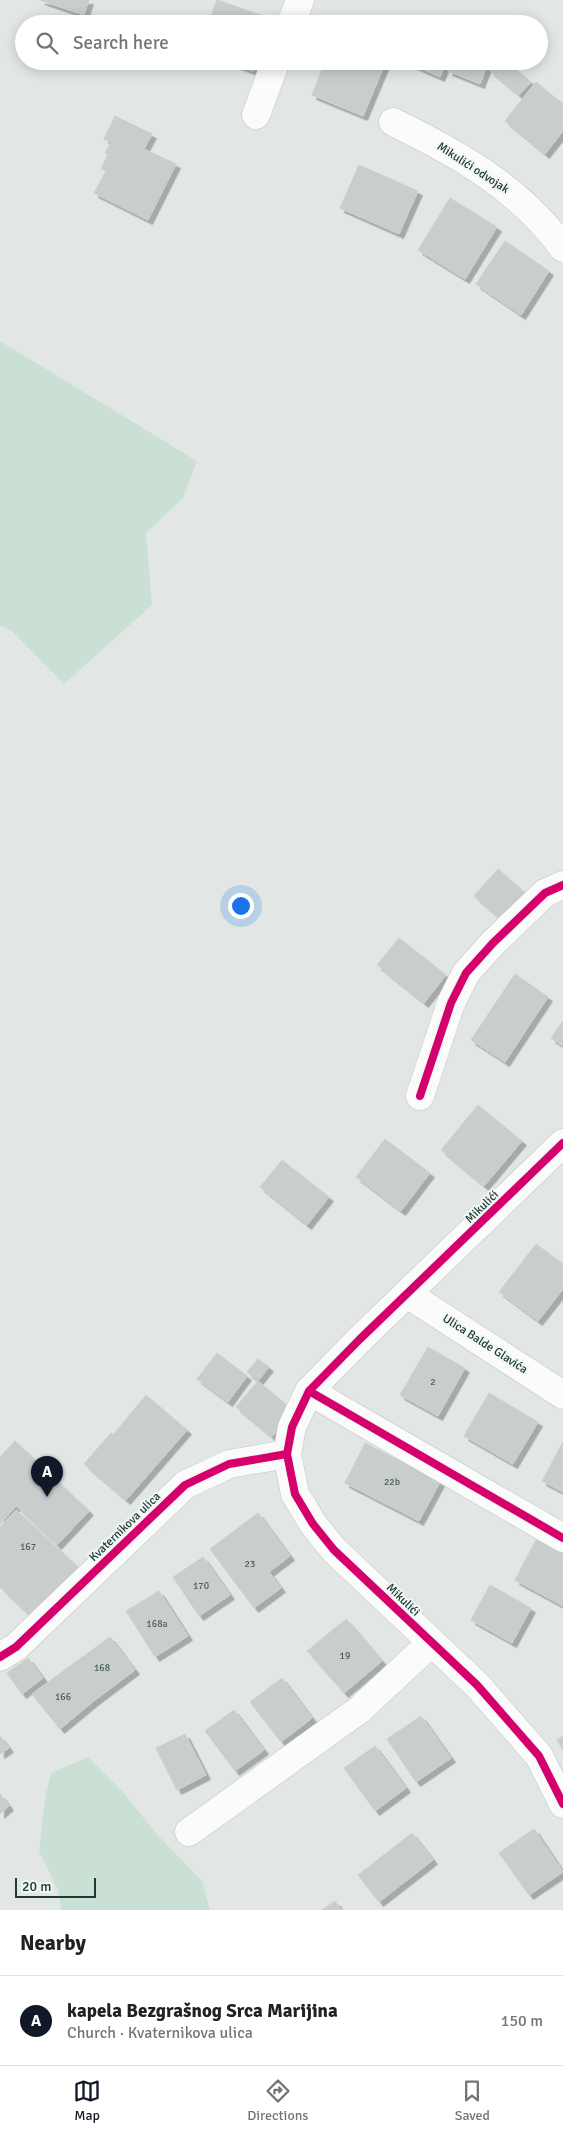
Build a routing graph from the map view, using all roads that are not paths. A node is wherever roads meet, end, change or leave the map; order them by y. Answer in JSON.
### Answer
{"nodes":[{"id":1,"x":300,"y":0,"type":"edge"},
{"id":2,"x":294,"y":15,"type":"edge"},
{"id":3,"x":273,"y":70,"type":"edge"},
{"id":4,"x":256,"y":115,"type":"dead end"},
{"id":5,"x":393,"y":122,"type":"dead end"},
{"id":6,"x":563,"y":248,"type":"edge"},
{"id":7,"x":563,"y":885,"type":"edge"},
{"id":8,"x":420,"y":1096,"type":"dead end"},
{"id":9,"x":563,"y":1143,"type":"edge"},
{"id":10,"x":407,"y":1294,"type":"junction"},
{"id":11,"x":309,"y":1391,"type":"junction"},
{"id":12,"x":563,"y":1394,"type":"edge"},
{"id":13,"x":286,"y":1454,"type":"junction"},
{"id":14,"x":563,"y":1538,"type":"edge"},
{"id":15,"x":431,"y":1642,"type":"junction"},
{"id":16,"x":0,"y":1657,"type":"edge"},
{"id":17,"x":563,"y":1804,"type":"edge"},
{"id":18,"x":189,"y":1832,"type":"dead end"}],
"edges":[{"from":1,"to":2,"type":"street"},
{"from":3,"to":4,"type":"street"},
{"from":5,"to":6,"type":"street","name":"Mikulići odvojak"},
{"from":7,"to":8,"type":"street"},
{"from":9,"to":10,"type":"street","name":"Mikulići"},
{"from":10,"to":11,"type":"street","name":"Mikulići"},
{"from":10,"to":12,"type":"street","name":"Ulica Balde Glavića"},
{"from":11,"to":13,"type":"street","name":"Mikulići"},
{"from":11,"to":14,"type":"street"},
{"from":13,"to":15,"type":"street","name":"Mikulići"},
{"from":13,"to":16,"type":"street","name":"Kvaternikova ulica"},
{"from":15,"to":17,"type":"street","name":"Mikulići"},
{"from":15,"to":18,"type":"street"}]}
